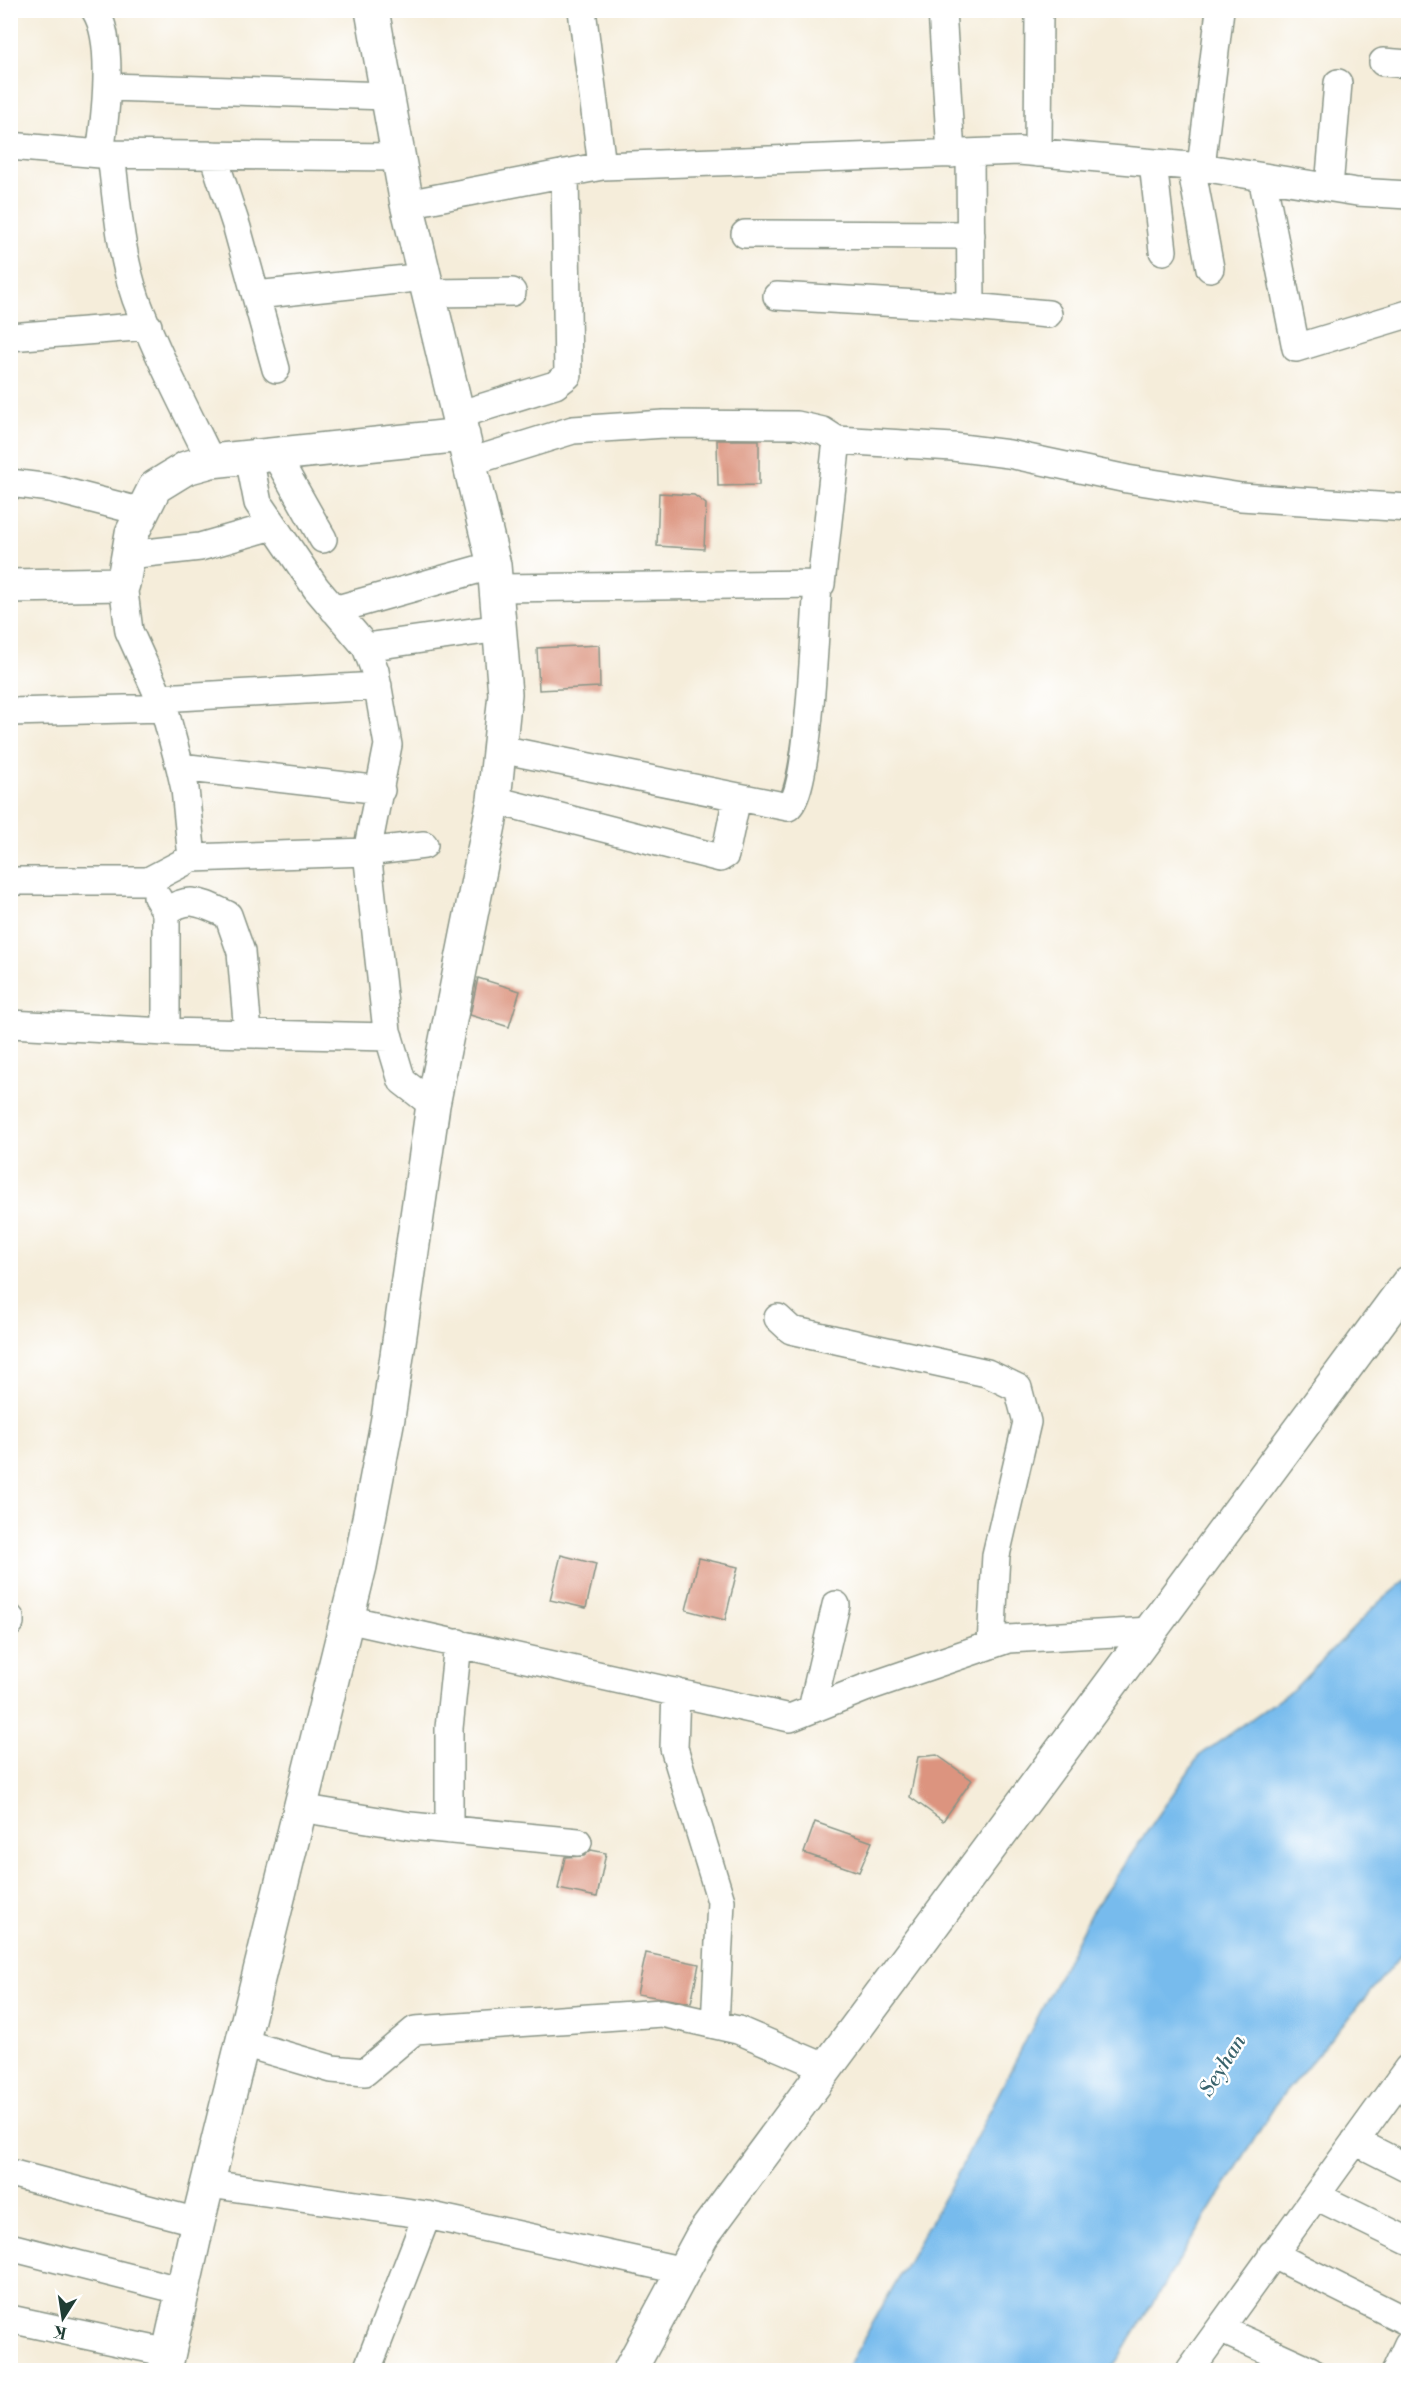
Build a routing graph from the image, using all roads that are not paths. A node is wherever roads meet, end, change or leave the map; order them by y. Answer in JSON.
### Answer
{"nodes":[{"id":1,"x":95,"y":10,"type":"edge"},
{"id":2,"x":372,"y":10,"type":"edge"},
{"id":3,"x":582,"y":10,"type":"edge"},
{"id":4,"x":942,"y":10,"type":"edge"},
{"id":5,"x":1039,"y":10,"type":"edge"},
{"id":6,"x":1220,"y":10,"type":"edge"},
{"id":7,"x":1338,"y":82,"type":"dead end"},
{"id":8,"x":109,"y":87,"type":"junction"},
{"id":9,"x":387,"y":96,"type":"junction"},
{"id":10,"x":10,"y":146,"type":"edge"},
{"id":11,"x":960,"y":153,"type":"junction"},
{"id":12,"x":1038,"y":153,"type":"junction"},
{"id":13,"x":106,"y":154,"type":"junction"},
{"id":14,"x":213,"y":155,"type":"junction"},
{"id":15,"x":398,"y":157,"type":"junction"},
{"id":16,"x":1153,"y":163,"type":"junction"},
{"id":17,"x":602,"y":166,"type":"junction"},
{"id":18,"x":1196,"y":167,"type":"junction"},
{"id":19,"x":565,"y":174,"type":"junction"},
{"id":20,"x":1263,"y":177,"type":"junction"},
{"id":21,"x":1329,"y":187,"type":"junction"},
{"id":22,"x":1408,"y":195,"type":"edge"},
{"id":23,"x":407,"y":204,"type":"junction"},
{"id":24,"x":745,"y":234,"type":"dead end"},
{"id":25,"x":971,"y":235,"type":"junction"},
{"id":26,"x":1163,"y":251,"type":"dead end"},
{"id":27,"x":1210,"y":268,"type":"dead end"},
{"id":28,"x":427,"y":285,"type":"junction"},
{"id":29,"x":512,"y":292,"type":"dead end"},
{"id":30,"x":256,"y":294,"type":"junction"},
{"id":31,"x":777,"y":296,"type":"dead end"},
{"id":32,"x":971,"y":307,"type":"junction"},
{"id":33,"x":1048,"y":314,"type":"dead end"},
{"id":34,"x":1408,"y":314,"type":"edge"},
{"id":35,"x":148,"y":326,"type":"junction"},
{"id":36,"x":10,"y":338,"type":"edge"},
{"id":37,"x":276,"y":369,"type":"dead end"},
{"id":38,"x":464,"y":437,"type":"junction"},
{"id":39,"x":837,"y":440,"type":"junction"},
{"id":40,"x":262,"y":456,"type":"junction"},
{"id":41,"x":211,"y":461,"type":"junction"},
{"id":42,"x":10,"y":483,"type":"edge"},
{"id":43,"x":1408,"y":508,"type":"edge"},
{"id":44,"x":143,"y":512,"type":"junction"},
{"id":45,"x":273,"y":526,"type":"junction"},
{"id":46,"x":323,"y":539,"type":"dead end"},
{"id":47,"x":126,"y":570,"type":"junction"},
{"id":48,"x":495,"y":577,"type":"junction"},
{"id":49,"x":818,"y":584,"type":"junction"},
{"id":50,"x":10,"y":586,"type":"edge"},
{"id":51,"x":334,"y":610,"type":"junction"},
{"id":52,"x":500,"y":628,"type":"junction"},
{"id":53,"x":366,"y":647,"type":"junction"},
{"id":54,"x":378,"y":686,"type":"junction"},
{"id":55,"x":162,"y":703,"type":"junction"},
{"id":56,"x":10,"y":712,"type":"edge"},
{"id":57,"x":500,"y":749,"type":"junction"},
{"id":58,"x":180,"y":767,"type":"junction"},
{"id":59,"x":381,"y":790,"type":"junction"},
{"id":60,"x":737,"y":797,"type":"junction"},
{"id":61,"x":494,"y":800,"type":"junction"},
{"id":62,"x":424,"y":845,"type":"dead end"},
{"id":63,"x":367,"y":852,"type":"junction"},
{"id":64,"x":192,"y":858,"type":"junction"},
{"id":65,"x":10,"y":881,"type":"edge"},
{"id":66,"x":148,"y":881,"type":"junction"},
{"id":67,"x":166,"y":912,"type":"junction"},
{"id":68,"x":10,"y":1024,"type":"edge"},
{"id":69,"x":166,"y":1032,"type":"junction"},
{"id":70,"x":248,"y":1034,"type":"junction"},
{"id":71,"x":389,"y":1037,"type":"junction"},
{"id":72,"x":433,"y":1106,"type":"junction"},
{"id":73,"x":1408,"y":1283,"type":"edge"},
{"id":74,"x":778,"y":1318,"type":"dead end"},
{"id":75,"x":836,"y":1605,"type":"dead end"},
{"id":76,"x":10,"y":1618,"type":"edge"},
{"id":77,"x":347,"y":1619,"type":"junction"},
{"id":78,"x":10,"y":1623,"type":"edge"},
{"id":79,"x":1150,"y":1631,"type":"junction"},
{"id":80,"x":458,"y":1643,"type":"junction"},
{"id":81,"x":991,"y":1645,"type":"junction"},
{"id":82,"x":676,"y":1692,"type":"junction"},
{"id":83,"x":812,"y":1709,"type":"junction"},
{"id":84,"x":300,"y":1808,"type":"junction"},
{"id":85,"x":449,"y":1830,"type":"junction"},
{"id":86,"x":578,"y":1842,"type":"dead end"},
{"id":87,"x":715,"y":2025,"type":"junction"},
{"id":88,"x":243,"y":2043,"type":"junction"},
{"id":89,"x":827,"y":2068,"type":"junction"},
{"id":90,"x":1408,"y":2068,"type":"edge"},
{"id":91,"x":1355,"y":2141,"type":"junction"},
{"id":92,"x":1408,"y":2168,"type":"edge"},
{"id":93,"x":10,"y":2173,"type":"edge"},
{"id":94,"x":209,"y":2184,"type":"junction"},
{"id":95,"x":1316,"y":2196,"type":"junction"},
{"id":96,"x":427,"y":2215,"type":"junction"},
{"id":97,"x":198,"y":2222,"type":"junction"},
{"id":98,"x":1408,"y":2241,"type":"edge"},
{"id":99,"x":10,"y":2247,"type":"edge"},
{"id":100,"x":1272,"y":2254,"type":"junction"},
{"id":101,"x":684,"y":2271,"type":"junction"},
{"id":102,"x":183,"y":2291,"type":"junction"},
{"id":103,"x":10,"y":2319,"type":"edge"},
{"id":104,"x":1408,"y":2322,"type":"edge"},
{"id":105,"x":1220,"y":2329,"type":"junction"},
{"id":106,"x":1408,"y":2344,"type":"edge"},
{"id":107,"x":167,"y":2362,"type":"edge"},
{"id":108,"x":367,"y":2370,"type":"edge"},
{"id":109,"x":630,"y":2370,"type":"edge"},
{"id":110,"x":1190,"y":2370,"type":"edge"},
{"id":111,"x":1311,"y":2370,"type":"edge"},
{"id":112,"x":1396,"y":2370,"type":"edge"}],
"edges":[{"from":1,"to":8,"type":"street"},
{"from":2,"to":9,"type":"main road"},
{"from":3,"to":17,"type":"street"},
{"from":4,"to":11,"type":"street"},
{"from":5,"to":12,"type":"street"},
{"from":6,"to":18,"type":"street"},
{"from":7,"to":21,"type":"street"},
{"from":8,"to":9,"type":"street"},
{"from":8,"to":13,"type":"street"},
{"from":9,"to":15,"type":"main road"},
{"from":10,"to":13,"type":"street"},
{"from":11,"to":12,"type":"street"},
{"from":11,"to":17,"type":"street"},
{"from":11,"to":25,"type":"street"},
{"from":12,"to":16,"type":"street"},
{"from":13,"to":14,"type":"street"},
{"from":13,"to":35,"type":"street"},
{"from":14,"to":15,"type":"street"},
{"from":14,"to":30,"type":"street"},
{"from":15,"to":23,"type":"main road"},
{"from":16,"to":18,"type":"street"},
{"from":16,"to":26,"type":"street"},
{"from":17,"to":19,"type":"street"},
{"from":18,"to":20,"type":"street"},
{"from":18,"to":27,"type":"street"},
{"from":19,"to":23,"type":"street"},
{"from":19,"to":38,"type":"street"},
{"from":20,"to":21,"type":"street"},
{"from":20,"to":34,"type":"street"},
{"from":21,"to":22,"type":"street"},
{"from":23,"to":28,"type":"main road"},
{"from":24,"to":25,"type":"street"},
{"from":25,"to":32,"type":"street"},
{"from":28,"to":29,"type":"street"},
{"from":28,"to":30,"type":"street"},
{"from":28,"to":38,"type":"main road"},
{"from":30,"to":37,"type":"street"},
{"from":31,"to":32,"type":"street"},
{"from":32,"to":33,"type":"street"},
{"from":35,"to":36,"type":"street"},
{"from":35,"to":41,"type":"street"},
{"from":38,"to":39,"type":"street"},
{"from":38,"to":40,"type":"main road"},
{"from":38,"to":48,"type":"main road"},
{"from":39,"to":43,"type":"street"},
{"from":39,"to":49,"type":"street"},
{"from":40,"to":41,"type":"main road"},
{"from":40,"to":45,"type":"street"},
{"from":40,"to":46,"type":"street"},
{"from":41,"to":44,"type":"main road"},
{"from":42,"to":44,"type":"street"},
{"from":44,"to":47,"type":"main road"},
{"from":45,"to":47,"type":"street"},
{"from":45,"to":51,"type":"street"},
{"from":47,"to":50,"type":"main road"},
{"from":47,"to":55,"type":"street"},
{"from":48,"to":49,"type":"street"},
{"from":48,"to":51,"type":"street"},
{"from":48,"to":52,"type":"main road"},
{"from":49,"to":60,"type":"street"},
{"from":51,"to":53,"type":"street"},
{"from":52,"to":53,"type":"street"},
{"from":52,"to":57,"type":"main road"},
{"from":53,"to":54,"type":"street"},
{"from":54,"to":55,"type":"street"},
{"from":54,"to":59,"type":"street"},
{"from":55,"to":56,"type":"street"},
{"from":55,"to":58,"type":"street"},
{"from":57,"to":60,"type":"street"},
{"from":57,"to":61,"type":"main road"},
{"from":58,"to":59,"type":"street"},
{"from":58,"to":64,"type":"street"},
{"from":59,"to":63,"type":"street"},
{"from":60,"to":61,"type":"street"},
{"from":61,"to":72,"type":"main road"},
{"from":62,"to":63,"type":"street"},
{"from":63,"to":64,"type":"street"},
{"from":63,"to":71,"type":"street"},
{"from":64,"to":66,"type":"street"},
{"from":65,"to":66,"type":"street"},
{"from":66,"to":67,"type":"street"},
{"from":67,"to":69,"type":"street"},
{"from":67,"to":70,"type":"street"},
{"from":68,"to":69,"type":"street"},
{"from":69,"to":70,"type":"street"},
{"from":70,"to":71,"type":"street"},
{"from":71,"to":72,"type":"street"},
{"from":72,"to":77,"type":"main road"},
{"from":73,"to":79,"type":"main road"},
{"from":74,"to":81,"type":"street"},
{"from":75,"to":83,"type":"street"},
{"from":76,"to":78,"type":"street"},
{"from":77,"to":80,"type":"street"},
{"from":77,"to":84,"type":"main road"},
{"from":79,"to":81,"type":"street"},
{"from":79,"to":89,"type":"main road"},
{"from":80,"to":82,"type":"street"},
{"from":80,"to":85,"type":"street"},
{"from":81,"to":83,"type":"street"},
{"from":82,"to":83,"type":"street"},
{"from":82,"to":87,"type":"street"},
{"from":84,"to":85,"type":"street"},
{"from":84,"to":88,"type":"main road"},
{"from":85,"to":86,"type":"street"},
{"from":87,"to":88,"type":"street"},
{"from":87,"to":89,"type":"street"},
{"from":88,"to":94,"type":"main road"},
{"from":89,"to":101,"type":"main road"},
{"from":90,"to":91,"type":"street"},
{"from":91,"to":92,"type":"street"},
{"from":91,"to":95,"type":"street"},
{"from":93,"to":97,"type":"street"},
{"from":94,"to":96,"type":"street"},
{"from":94,"to":97,"type":"main road"},
{"from":95,"to":98,"type":"street"},
{"from":95,"to":100,"type":"street"},
{"from":96,"to":101,"type":"street"},
{"from":96,"to":108,"type":"street"},
{"from":97,"to":102,"type":"main road"},
{"from":99,"to":102,"type":"street"},
{"from":100,"to":104,"type":"street"},
{"from":100,"to":105,"type":"street"},
{"from":101,"to":109,"type":"main road"},
{"from":102,"to":107,"type":"main road"},
{"from":103,"to":107,"type":"street"},
{"from":105,"to":110,"type":"street"},
{"from":105,"to":111,"type":"street"},
{"from":106,"to":112,"type":"street"}]}
